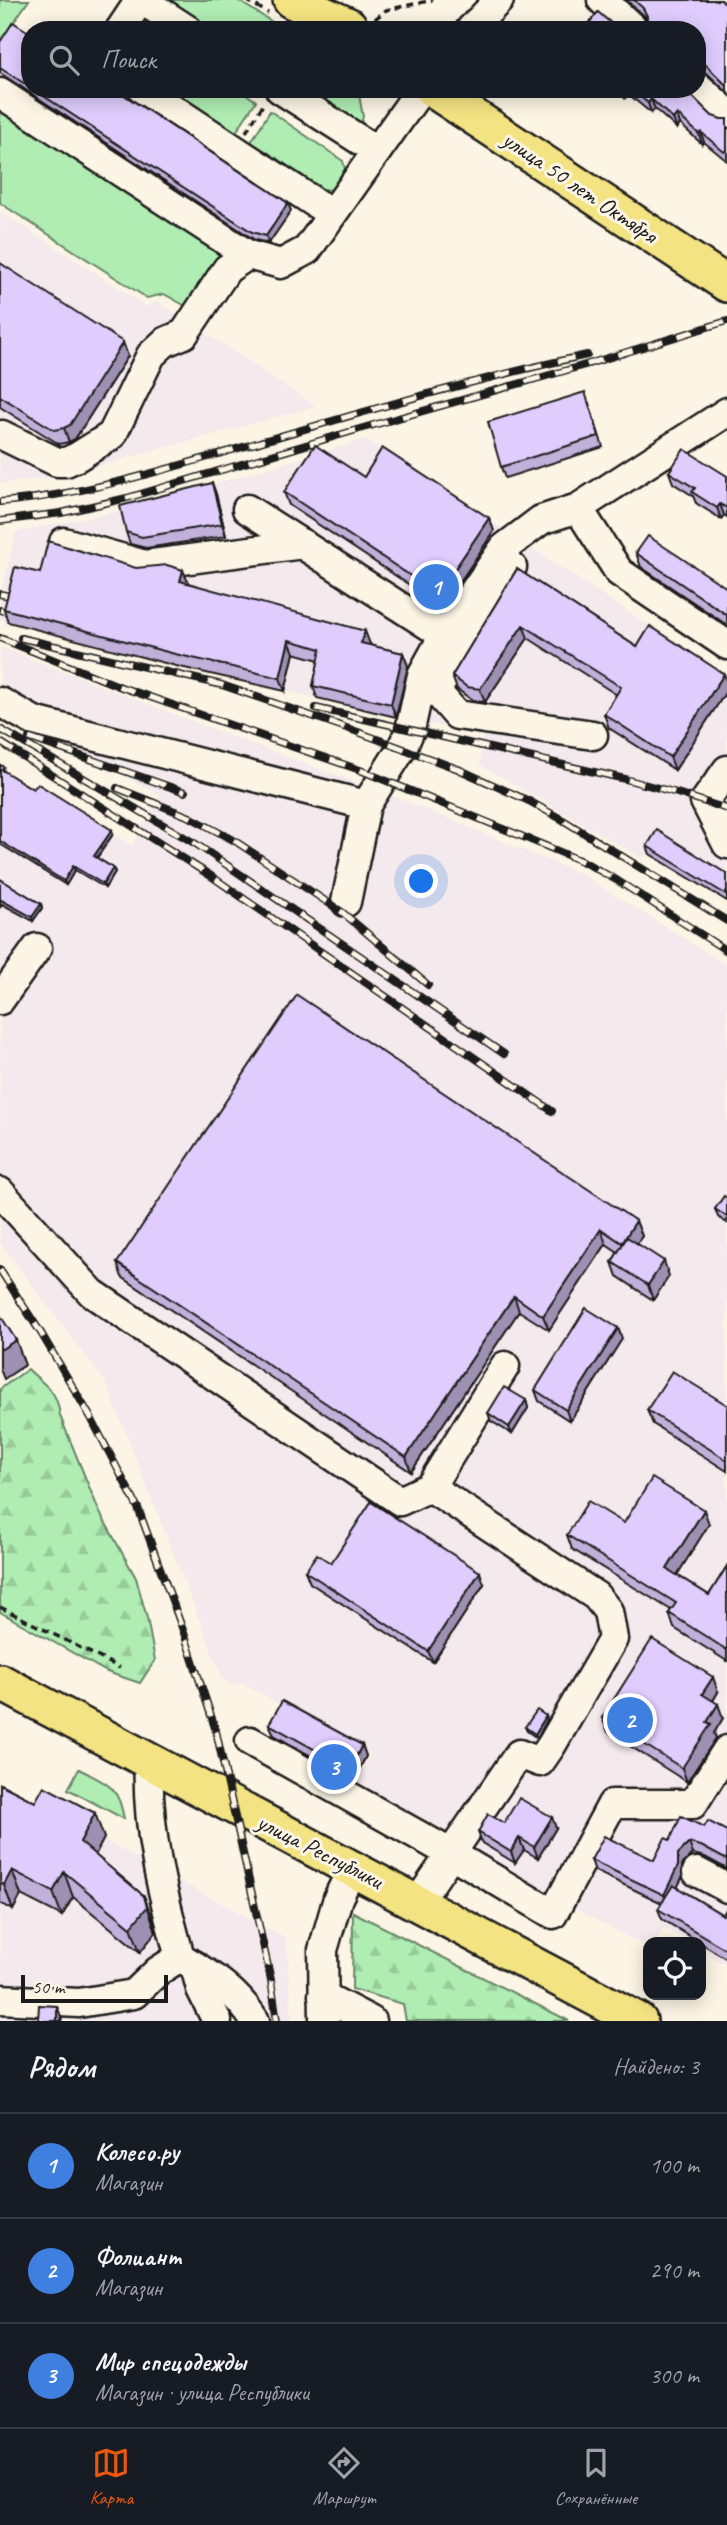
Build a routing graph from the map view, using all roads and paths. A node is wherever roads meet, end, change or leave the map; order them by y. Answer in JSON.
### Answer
{"nodes":[{"id":1,"x":141,"y":0,"type":"edge"},
{"id":2,"x":291,"y":0,"type":"edge"},
{"id":3,"x":322,"y":0,"type":"edge"},
{"id":4,"x":433,"y":0,"type":"edge"},
{"id":5,"x":499,"y":0,"type":"edge"},
{"id":6,"x":602,"y":0,"type":"edge"},
{"id":7,"x":126,"y":21,"type":"edge"},
{"id":8,"x":174,"y":21,"type":"edge"},
{"id":9,"x":345,"y":21,"type":"edge"},
{"id":10,"x":351,"y":21,"type":"edge"},
{"id":11,"x":367,"y":21,"type":"edge"},
{"id":12,"x":479,"y":21,"type":"edge"},
{"id":13,"x":625,"y":21,"type":"edge"},
{"id":14,"x":0,"y":93,"type":"edge"},
{"id":15,"x":706,"y":94,"type":"edge"},
{"id":16,"x":156,"y":98,"type":"edge"},
{"id":17,"x":270,"y":98,"type":"edge"},
{"id":18,"x":280,"y":98,"type":"edge"},
{"id":19,"x":415,"y":98,"type":"edge"},
{"id":20,"x":446,"y":98,"type":"edge"},
{"id":21,"x":727,"y":113,"type":"edge"},
{"id":22,"x":377,"y":150,"type":"junction"},
{"id":23,"x":234,"y":151,"type":"junction"},
{"id":24,"x":332,"y":214,"type":"junction"},
{"id":25,"x":248,"y":255,"type":"junction"},
{"id":26,"x":727,"y":284,"type":"edge"},
{"id":27,"x":727,"y":412,"type":"edge"},
{"id":28,"x":2,"y":435,"type":"dead end"},
{"id":29,"x":579,"y":508,"type":"junction"},
{"id":30,"x":247,"y":509,"type":"dead end"},
{"id":31,"x":541,"y":520,"type":"junction"},
{"id":32,"x":64,"y":541,"type":"dead end"},
{"id":33,"x":303,"y":544,"type":"junction"},
{"id":34,"x":444,"y":635,"type":"junction"},
{"id":35,"x":727,"y":645,"type":"edge"},
{"id":36,"x":0,"y":702,"type":"edge"},
{"id":37,"x":593,"y":735,"type":"dead end"},
{"id":38,"x":727,"y":770,"type":"edge"},
{"id":39,"x":366,"y":805,"type":"junction"},
{"id":40,"x":727,"y":844,"type":"edge"},
{"id":41,"x":346,"y":902,"type":"dead end"},
{"id":42,"x":37,"y":948,"type":"dead end"},
{"id":43,"x":0,"y":1000,"type":"edge"},
{"id":44,"x":0,"y":1192,"type":"edge"},
{"id":45,"x":505,"y":1366,"type":"dead end"},
{"id":46,"x":430,"y":1487,"type":"junction"},
{"id":47,"x":0,"y":1607,"type":"edge"},
{"id":48,"x":120,"y":1668,"type":"dead end"},
{"id":49,"x":0,"y":1682,"type":"edge"},
{"id":50,"x":250,"y":1741,"type":"dead end"},
{"id":51,"x":727,"y":1750,"type":"edge"},
{"id":52,"x":149,"y":1761,"type":"junction"},
{"id":53,"x":450,"y":1853,"type":"junction"},
{"id":54,"x":353,"y":1867,"type":"junction"},
{"id":55,"x":696,"y":1872,"type":"dead end"},
{"id":56,"x":727,"y":1888,"type":"edge"},
{"id":57,"x":418,"y":1902,"type":"junction"},
{"id":58,"x":187,"y":1962,"type":"junction"},
{"id":59,"x":0,"y":1999,"type":"edge"},
{"id":60,"x":324,"y":2008,"type":"edge"},
{"id":61,"x":79,"y":2012,"type":"edge"},
{"id":62,"x":217,"y":2021,"type":"edge"},
{"id":63,"x":255,"y":2021,"type":"edge"},
{"id":64,"x":371,"y":2021,"type":"edge"},
{"id":65,"x":639,"y":2021,"type":"edge"}],
"edges":[{"from":1,"to":7,"type":"street"},
{"from":1,"to":8,"type":"street"},
{"from":2,"to":9,"type":"main road"},
{"from":3,"to":10,"type":"main road"},
{"from":4,"to":11,"type":"path"},
{"from":5,"to":12,"type":"street"},
{"from":6,"to":13,"type":"street"},
{"from":14,"to":25,"type":"street"},
{"from":15,"to":21,"type":"street"},
{"from":16,"to":23,"type":"street"},
{"from":17,"to":23,"type":"path"},
{"from":18,"to":22,"type":"street"},
{"from":19,"to":22,"type":"street"},
{"from":20,"to":26,"type":"main road","name":"улица 50 лет Октября"},
{"from":22,"to":24,"type":"street"},
{"from":23,"to":24,"type":"street"},
{"from":24,"to":25,"type":"street"},
{"from":25,"to":28,"type":"street"},
{"from":27,"to":29,"type":"street"},
{"from":29,"to":31,"type":"street"},
{"from":29,"to":35,"type":"street"},
{"from":30,"to":33,"type":"street"},
{"from":31,"to":34,"type":"street"},
{"from":31,"to":37,"type":"street"},
{"from":32,"to":33,"type":"street"},
{"from":33,"to":34,"type":"street"},
{"from":34,"to":39,"type":"street"},
{"from":36,"to":39,"type":"street"},
{"from":38,"to":40,"type":"street"},
{"from":39,"to":41,"type":"street"},
{"from":42,"to":43,"type":"street"},
{"from":44,"to":46,"type":"street"},
{"from":45,"to":46,"type":"street"},
{"from":46,"to":53,"type":"street"},
{"from":47,"to":48,"type":"path"},
{"from":49,"to":52,"type":"main road","name":"улица Республики"},
{"from":50,"to":53,"type":"street"},
{"from":51,"to":53,"type":"street"},
{"from":52,"to":54,"type":"main road","name":"улица Республики"},
{"from":52,"to":58,"type":"street"},
{"from":53,"to":57,"type":"street"},
{"from":54,"to":57,"type":"main road","name":"улица Республики"},
{"from":54,"to":60,"type":"street"},
{"from":55,"to":56,"type":"street"},
{"from":57,"to":65,"type":"main road","name":"улица Республики"},
{"from":58,"to":61,"type":"street"},
{"from":58,"to":62,"type":"street"},
{"from":58,"to":63,"type":"street"},
{"from":59,"to":61,"type":"street"},
{"from":60,"to":64,"type":"street"}]}
